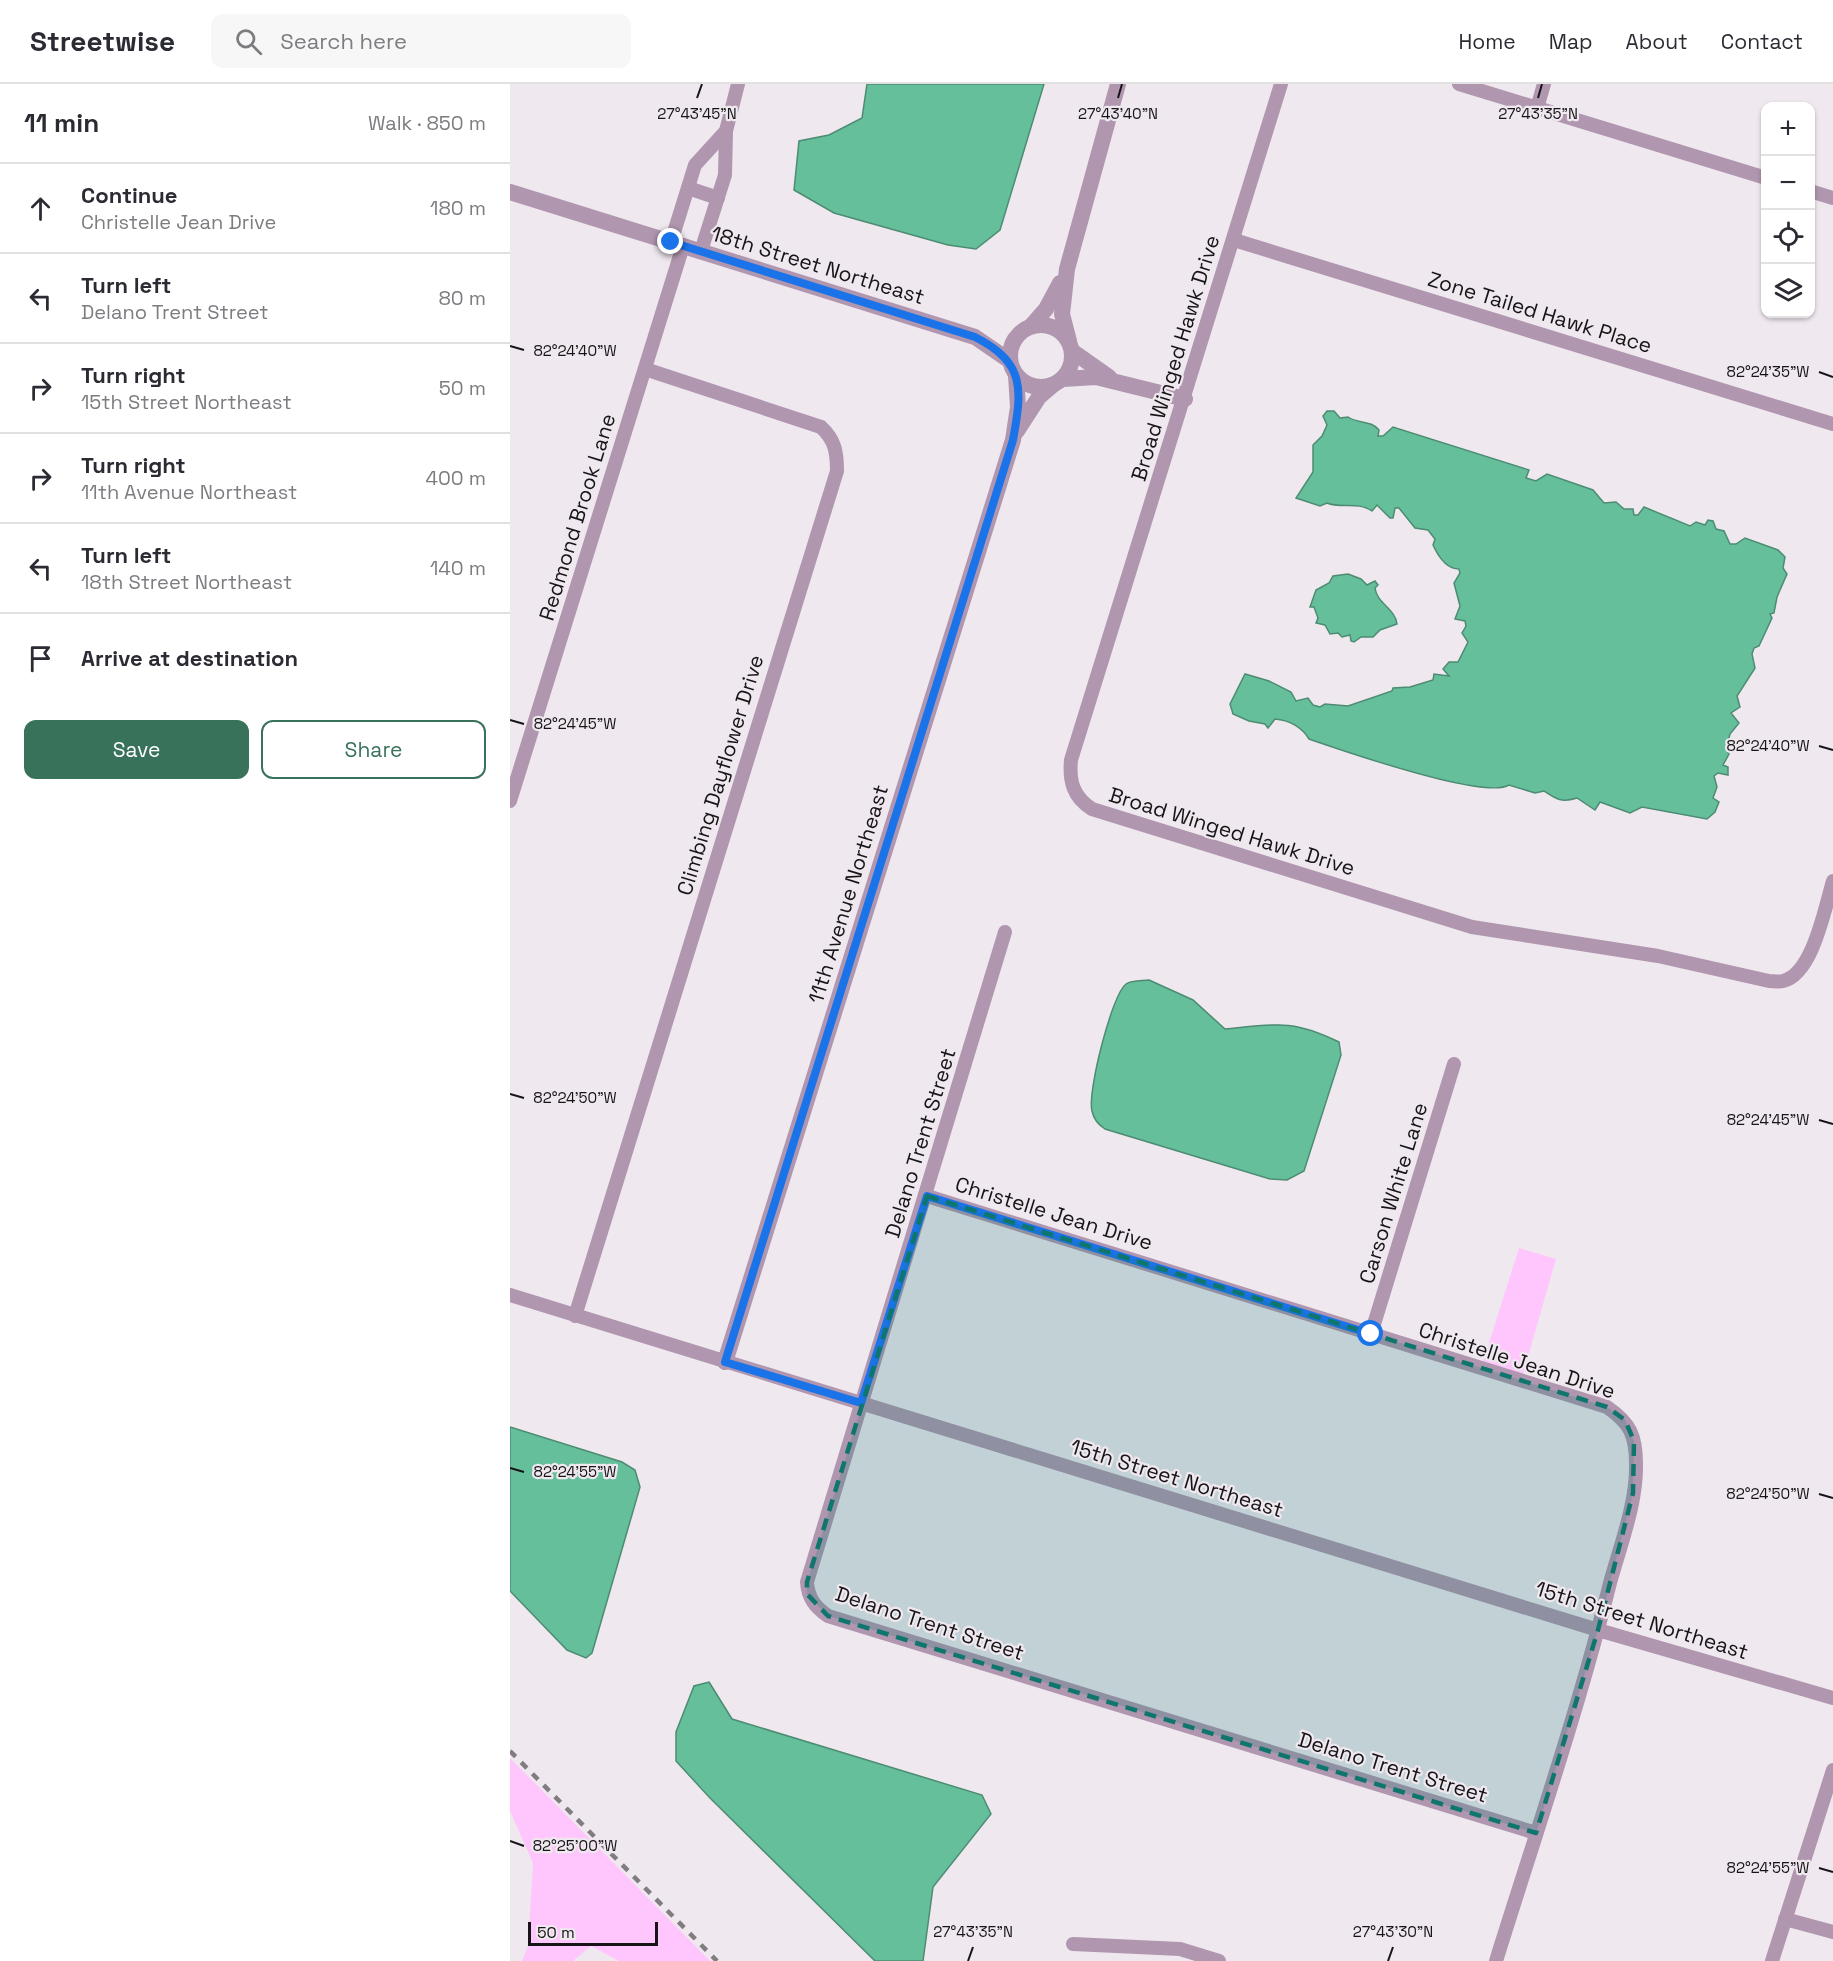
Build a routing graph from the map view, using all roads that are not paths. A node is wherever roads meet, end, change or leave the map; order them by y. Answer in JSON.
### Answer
{"nodes":[{"id":1,"x":738,"y":84,"type":"edge"},
{"id":2,"x":1118,"y":84,"type":"edge"},
{"id":3,"x":1281,"y":84,"type":"edge"},
{"id":4,"x":1459,"y":84,"type":"edge"},
{"id":5,"x":1544,"y":84,"type":"edge"},
{"id":6,"x":1537,"y":108,"type":"junction"},
{"id":7,"x":726,"y":130,"type":"junction"},
{"id":8,"x":1761,"y":176,"type":"edge"},
{"id":9,"x":688,"y":188,"type":"junction"},
{"id":10,"x":510,"y":192,"type":"edge"},
{"id":11,"x":1815,"y":193,"type":"edge"},
{"id":12,"x":718,"y":198,"type":"junction"},
{"id":13,"x":1833,"y":198,"type":"edge"},
{"id":14,"x":1234,"y":240,"type":"junction"},
{"id":15,"x":677,"y":244,"type":"junction"},
{"id":16,"x":701,"y":251,"type":"junction"},
{"id":17,"x":1067,"y":269,"type":"junction"},
{"id":18,"x":1032,"y":325,"type":"junction"},
{"id":19,"x":1018,"y":334,"type":"junction"},
{"id":20,"x":975,"y":337,"type":"junction"},
{"id":21,"x":1071,"y":346,"type":"junction"},
{"id":22,"x":1013,"y":368,"type":"junction"},
{"id":23,"x":645,"y":369,"type":"junction"},
{"id":24,"x":1118,"y":381,"type":"junction"},
{"id":25,"x":1058,"y":382,"type":"junction"},
{"id":26,"x":1185,"y":399,"type":"junction"},
{"id":27,"x":1833,"y":424,"type":"edge"},
{"id":28,"x":1013,"y":440,"type":"junction"},
{"id":29,"x":510,"y":801,"type":"edge"},
{"id":30,"x":1833,"y":881,"type":"edge"},
{"id":31,"x":1005,"y":932,"type":"dead end"},
{"id":32,"x":1454,"y":1064,"type":"dead end"},
{"id":33,"x":927,"y":1196,"type":"junction"},
{"id":34,"x":510,"y":1295,"type":"edge"},
{"id":35,"x":575,"y":1316,"type":"junction"},
{"id":36,"x":1371,"y":1334,"type":"junction"},
{"id":37,"x":725,"y":1362,"type":"junction"},
{"id":38,"x":861,"y":1403,"type":"junction"},
{"id":39,"x":1598,"y":1630,"type":"junction"},
{"id":40,"x":1833,"y":1698,"type":"edge"},
{"id":41,"x":1833,"y":1770,"type":"edge"},
{"id":42,"x":1536,"y":1833,"type":"junction"},
{"id":43,"x":1785,"y":1919,"type":"junction"},
{"id":44,"x":1833,"y":1932,"type":"edge"},
{"id":45,"x":1073,"y":1944,"type":"dead end"},
{"id":46,"x":1219,"y":1961,"type":"edge"},
{"id":47,"x":1496,"y":1961,"type":"edge"},
{"id":48,"x":1772,"y":1961,"type":"edge"}],
"edges":[{"from":1,"to":7,"type":"street","name":"Redmond Brook Lane"},
{"from":2,"to":17,"type":"street"},
{"from":3,"to":14,"type":"street","name":"Broad Winged Hawk Drive"},
{"from":4,"to":6,"type":"street"},
{"from":5,"to":6,"type":"street"},
{"from":6,"to":8,"type":"street"},
{"from":7,"to":9,"type":"street","name":"Redmond Brook Lane"},
{"from":7,"to":12,"type":"street","name":"Redmond Brook Lane"},
{"from":9,"to":12,"type":"street"},
{"from":9,"to":15,"type":"street","name":"Redmond Brook Lane"},
{"from":10,"to":15,"type":"street","name":"18th Street Northeast"},
{"from":11,"to":13,"type":"street"},
{"from":12,"to":16,"type":"street","name":"Redmond Brook Lane"},
{"from":14,"to":26,"type":"street","name":"Broad Winged Hawk Drive"},
{"from":14,"to":27,"type":"street","name":"Zone Tailed Hawk Place"},
{"from":15,"to":16,"type":"street","name":"18th Street Northeast"},
{"from":15,"to":23,"type":"street","name":"Redmond Brook Lane"},
{"from":16,"to":20,"type":"street","name":"18th Street Northeast"},
{"from":17,"to":18,"type":"street"},
{"from":17,"to":21,"type":"street"},
{"from":18,"to":19,"type":"street"},
{"from":18,"to":21,"type":"street"},
{"from":19,"to":20,"type":"street","name":"18th Street Northeast"},
{"from":19,"to":22,"type":"street"},
{"from":20,"to":22,"type":"street","name":"18th Street Northeast"},
{"from":21,"to":24,"type":"street"},
{"from":21,"to":25,"type":"street"},
{"from":22,"to":25,"type":"street"},
{"from":22,"to":28,"type":"street","name":"11th Avenue Northeast"},
{"from":23,"to":29,"type":"street","name":"Redmond Brook Lane"},
{"from":23,"to":35,"type":"street","name":"Climbing Dayflower Drive"},
{"from":24,"to":25,"type":"street"},
{"from":24,"to":26,"type":"street"},
{"from":25,"to":28,"type":"street","name":"11th Avenue Northeast"},
{"from":26,"to":30,"type":"street","name":"Broad Winged Hawk Drive"},
{"from":28,"to":37,"type":"street","name":"11th Avenue Northeast"},
{"from":31,"to":33,"type":"street","name":"Delano Trent Street"},
{"from":32,"to":36,"type":"street","name":"Carson White Lane"},
{"from":33,"to":36,"type":"street","name":"Christelle Jean Drive"},
{"from":33,"to":38,"type":"street","name":"Delano Trent Street"},
{"from":34,"to":35,"type":"street","name":"15th Street Northeast"},
{"from":35,"to":37,"type":"street","name":"15th Street Northeast"},
{"from":36,"to":39,"type":"street","name":"Christelle Jean Drive"},
{"from":37,"to":38,"type":"street","name":"15th Street Northeast"},
{"from":38,"to":39,"type":"street","name":"15th Street Northeast"},
{"from":38,"to":42,"type":"street","name":"Delano Trent Street"},
{"from":39,"to":40,"type":"street","name":"15th Street Northeast"},
{"from":39,"to":42,"type":"street","name":"Christelle Jean Drive"},
{"from":41,"to":43,"type":"street"},
{"from":42,"to":47,"type":"street","name":"Christelle Jean Drive"},
{"from":43,"to":44,"type":"street"},
{"from":43,"to":48,"type":"street"},
{"from":45,"to":46,"type":"street"}]}
